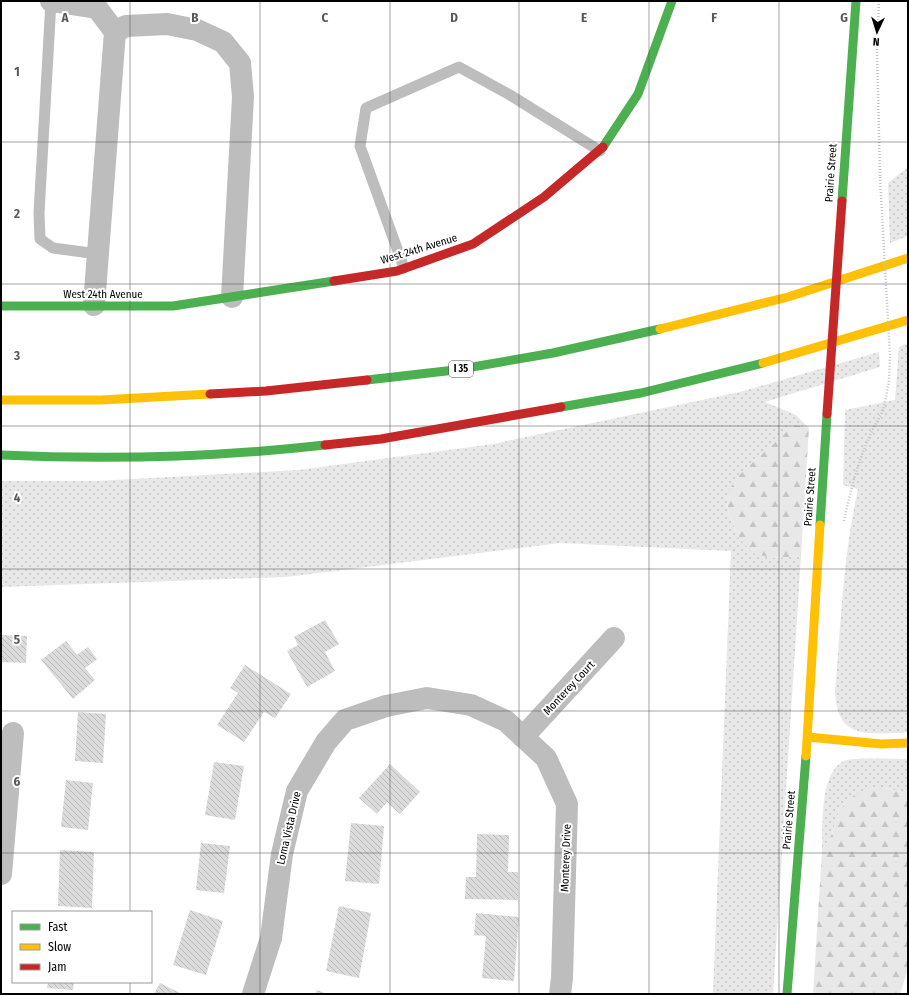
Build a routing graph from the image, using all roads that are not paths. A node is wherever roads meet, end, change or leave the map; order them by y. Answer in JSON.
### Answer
{"nodes":[{"id":1,"x":51,"y":1,"type":"edge"},
{"id":2,"x":672,"y":1,"type":"edge"},
{"id":3,"x":856,"y":1,"type":"edge"},
{"id":4,"x":115,"y":32,"type":"junction"},
{"id":5,"x":600,"y":151,"type":"junction"},
{"id":6,"x":98,"y":254,"type":"junction"},
{"id":7,"x":908,"y":258,"type":"edge"},
{"id":8,"x":404,"y":268,"type":"junction"},
{"id":9,"x":232,"y":297,"type":"junction"},
{"id":10,"x":1,"y":306,"type":"edge"},
{"id":11,"x":94,"y":306,"type":"junction"},
{"id":12,"x":908,"y":320,"type":"edge"},
{"id":13,"x":1,"y":400,"type":"edge"},
{"id":14,"x":1,"y":455,"type":"edge"},
{"id":15,"x":614,"y":638,"type":"dead end"},
{"id":16,"x":13,"y":733,"type":"dead end"},
{"id":17,"x":523,"y":737,"type":"junction"},
{"id":18,"x":808,"y":738,"type":"junction"},
{"id":19,"x":908,"y":742,"type":"edge"},
{"id":20,"x":1,"y":874,"type":"edge"},
{"id":21,"x":253,"y":994,"type":"edge"},
{"id":22,"x":560,"y":994,"type":"edge"},
{"id":23,"x":787,"y":994,"type":"edge"}],
"edges":[{"from":1,"to":4,"type":"street"},
{"from":1,"to":6,"type":"lane"},
{"from":2,"to":5,"type":"main road","name":"West 24th Avenue"},
{"from":3,"to":18,"type":"main road","name":"Prairie Street","bridge":true},
{"from":4,"to":6,"type":"street"},
{"from":4,"to":9,"type":"street"},
{"from":5,"to":8,"type":"main road","name":"West 24th Avenue"},
{"from":5,"to":8,"type":"lane"},
{"from":6,"to":11,"type":"street"},
{"from":7,"to":13,"type":"main road","number":"I 35"},
{"from":8,"to":9,"type":"main road","name":"West 24th Avenue"},
{"from":9,"to":11,"type":"main road","name":"West 24th Avenue"},
{"from":10,"to":11,"type":"main road","name":"West 24th Avenue"},
{"from":12,"to":14,"type":"main road"},
{"from":15,"to":17,"type":"street","name":"Monterey Court"},
{"from":16,"to":20,"type":"street"},
{"from":17,"to":21,"type":"street","name":"Loma Vista Drive"},
{"from":17,"to":22,"type":"street","name":"Monterey Drive"},
{"from":18,"to":19,"type":"main road"},
{"from":18,"to":23,"type":"main road","name":"Prairie Street"}]}
